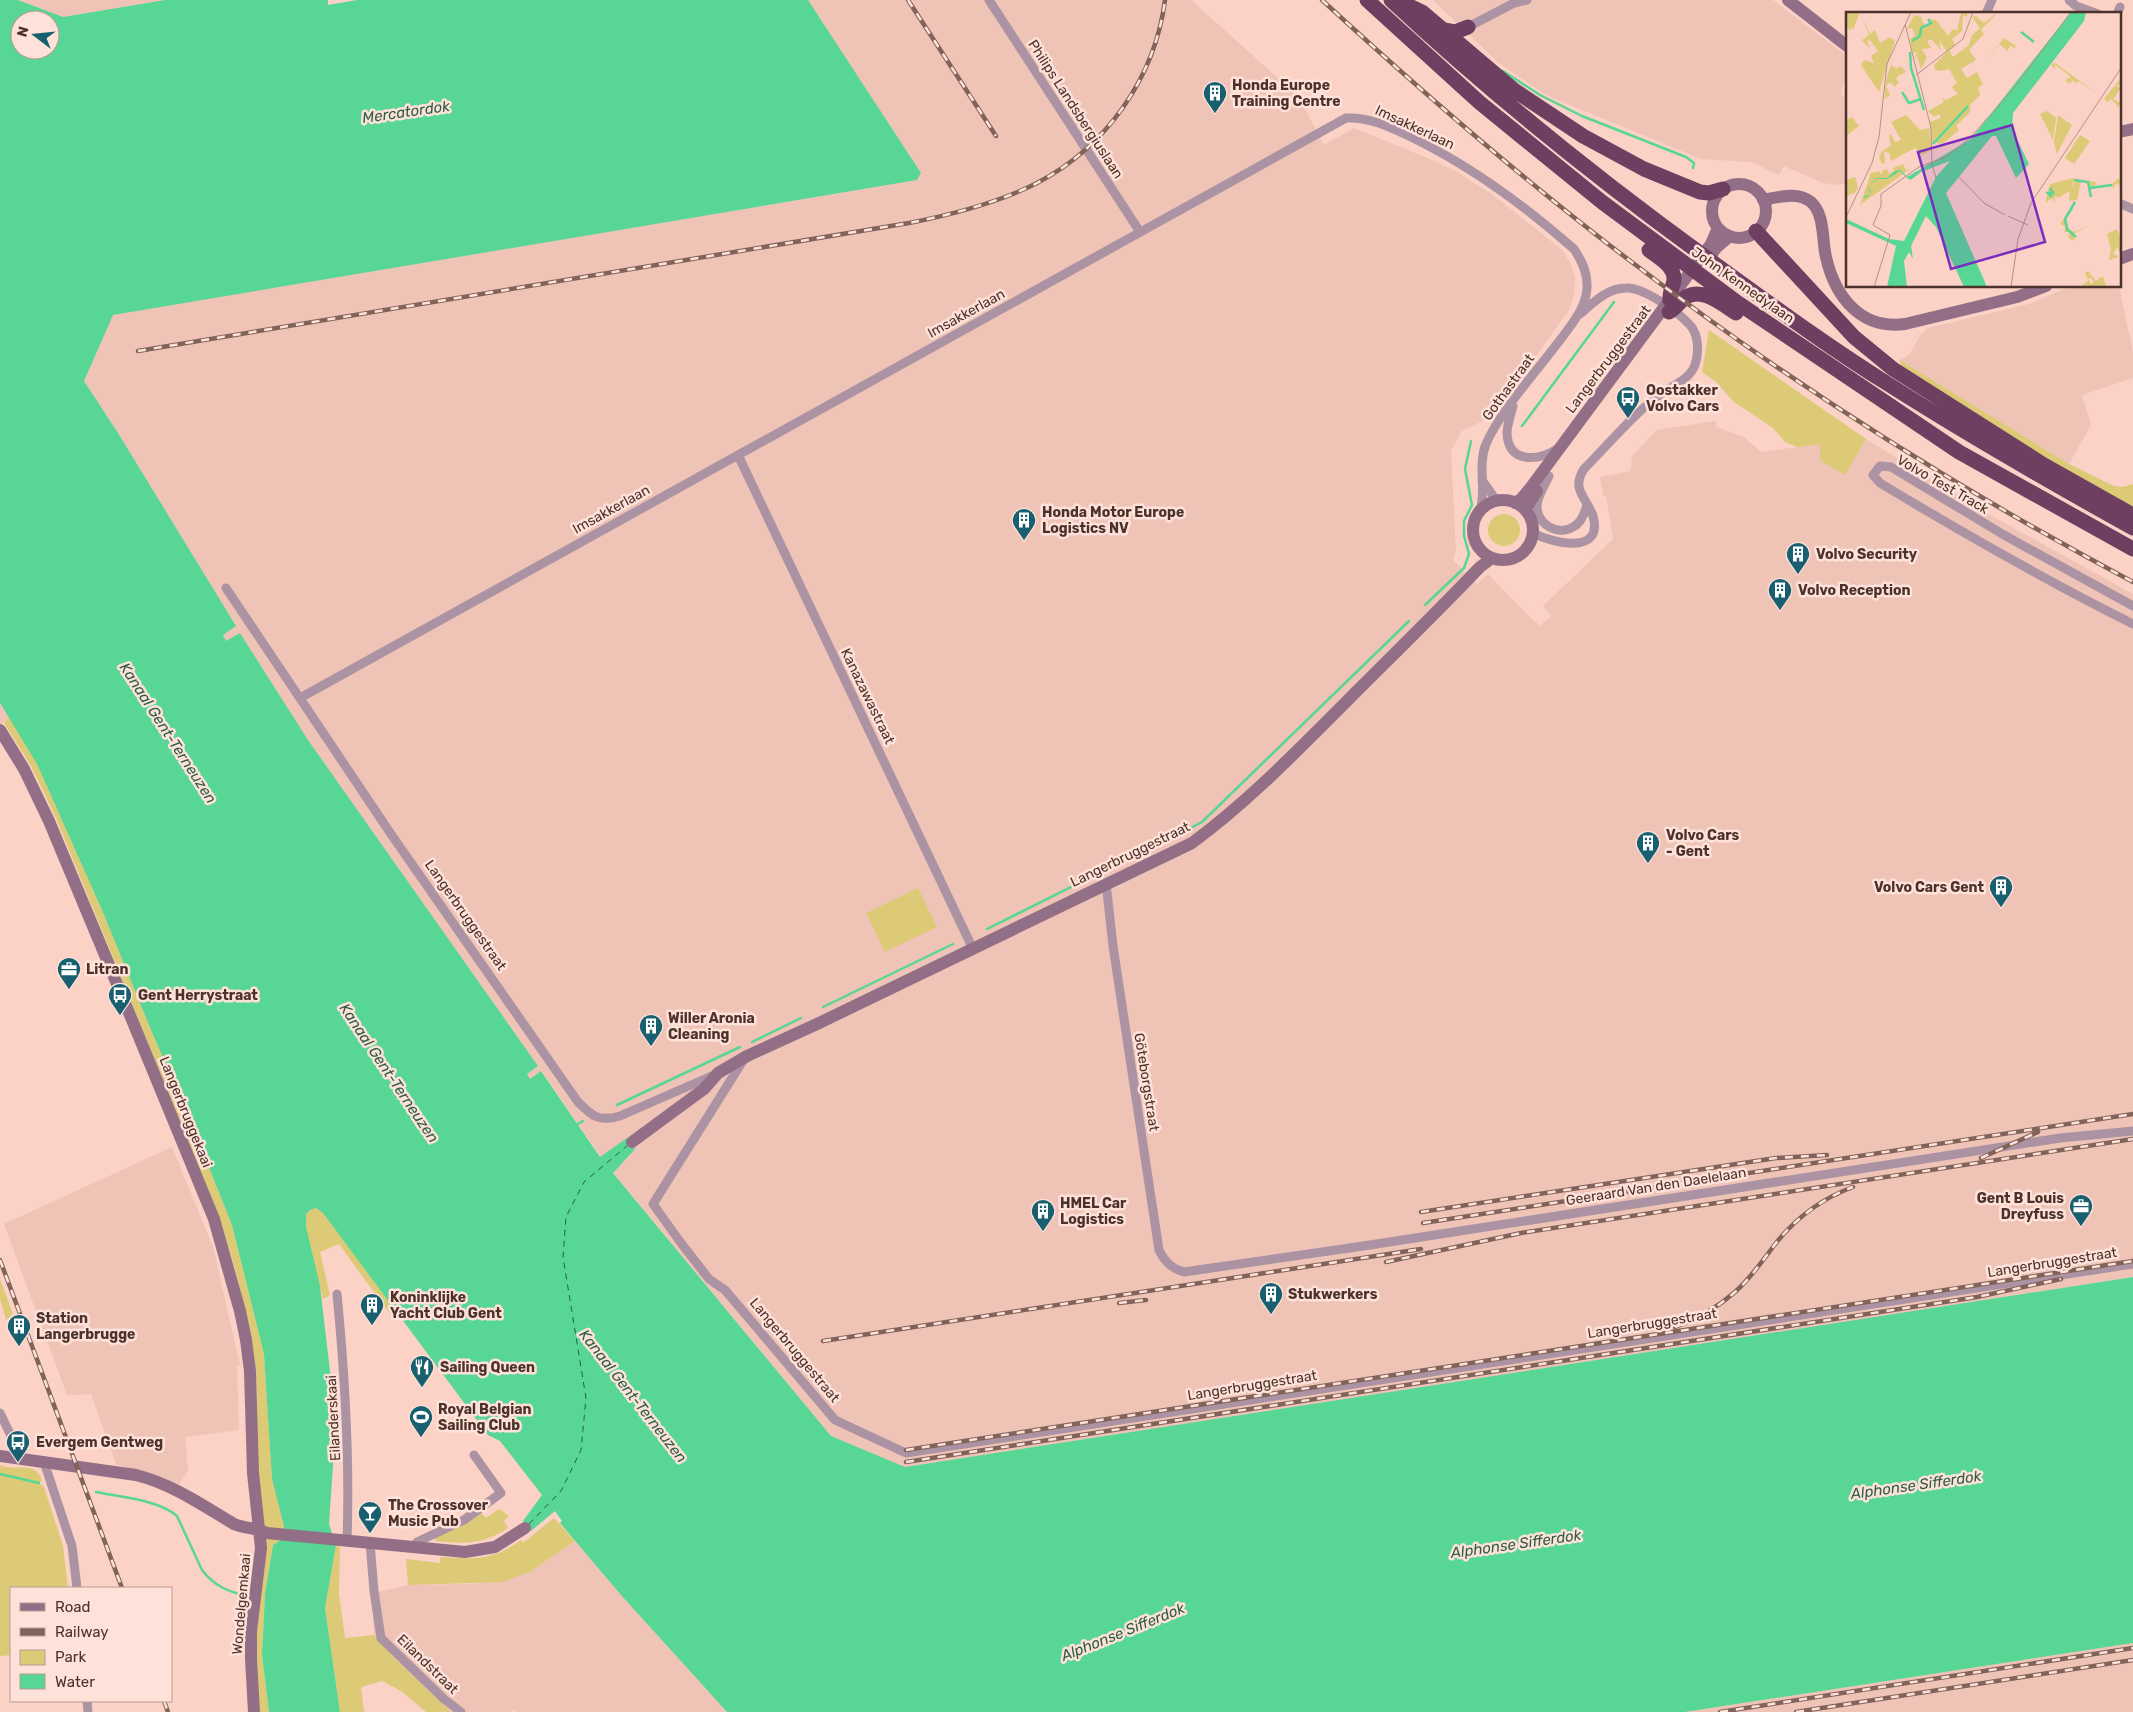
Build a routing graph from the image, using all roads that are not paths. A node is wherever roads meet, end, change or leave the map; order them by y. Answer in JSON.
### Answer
{"nodes":[{"id":1,"x":989,"y":0,"type":"edge"},
{"id":2,"x":1366,"y":0,"type":"edge"},
{"id":3,"x":1527,"y":0,"type":"edge"},
{"id":4,"x":1788,"y":0,"type":"edge"},
{"id":5,"x":1992,"y":0,"type":"edge"},
{"id":6,"x":2069,"y":0,"type":"edge"},
{"id":7,"x":1399,"y":1,"type":"edge"},
{"id":8,"x":1987,"y":12,"type":"edge"},
{"id":9,"x":2092,"y":12,"type":"edge"},
{"id":10,"x":1468,"y":27,"type":"junction"},
{"id":11,"x":1444,"y":30,"type":"junction"},
{"id":12,"x":1846,"y":45,"type":"edge"},
{"id":13,"x":1466,"y":49,"type":"junction"},
{"id":14,"x":2133,"y":129,"type":"edge"},
{"id":15,"x":2120,"y":132,"type":"edge"},
{"id":16,"x":1723,"y":189,"type":"junction"},
{"id":17,"x":1763,"y":200,"type":"junction"},
{"id":18,"x":2120,"y":203,"type":"edge"},
{"id":19,"x":2133,"y":209,"type":"edge"},
{"id":20,"x":1718,"y":228,"type":"junction"},
{"id":21,"x":1756,"y":231,"type":"junction"},
{"id":22,"x":1140,"y":232,"type":"junction"},
{"id":23,"x":1730,"y":236,"type":"junction"},
{"id":24,"x":1714,"y":246,"type":"junction"},
{"id":25,"x":2133,"y":254,"type":"edge"},
{"id":26,"x":2120,"y":259,"type":"edge"},
{"id":27,"x":2041,"y":288,"type":"edge"},
{"id":28,"x":1667,"y":309,"type":"junction"},
{"id":29,"x":1576,"y":318,"type":"junction"},
{"id":30,"x":1514,"y":401,"type":"junction"},
{"id":31,"x":1561,"y":446,"type":"junction"},
{"id":32,"x":1959,"y":452,"type":"junction"},
{"id":33,"x":738,"y":455,"type":"junction"},
{"id":34,"x":1549,"y":476,"type":"junction"},
{"id":35,"x":1482,"y":480,"type":"junction"},
{"id":36,"x":1514,"y":504,"type":"junction"},
{"id":37,"x":1587,"y":504,"type":"junction"},
{"id":38,"x":1480,"y":511,"type":"junction"},
{"id":39,"x":2133,"y":515,"type":"edge"},
{"id":40,"x":2133,"y":520,"type":"edge"},
{"id":41,"x":2133,"y":528,"type":"edge"},
{"id":42,"x":1533,"y":533,"type":"junction"},
{"id":43,"x":1478,"y":546,"type":"junction"},
{"id":44,"x":2133,"y":549,"type":"edge"},
{"id":45,"x":1492,"y":558,"type":"junction"},
{"id":46,"x":1462,"y":586,"type":"junction"},
{"id":47,"x":226,"y":588,"type":"dead end"},
{"id":48,"x":2133,"y":606,"type":"edge"},
{"id":49,"x":2133,"y":624,"type":"edge"},
{"id":50,"x":300,"y":698,"type":"junction"},
{"id":51,"x":0,"y":730,"type":"edge"},
{"id":52,"x":1106,"y":883,"type":"junction"},
{"id":53,"x":973,"y":949,"type":"junction"},
{"id":54,"x":747,"y":1056,"type":"junction"},
{"id":55,"x":718,"y":1073,"type":"junction"},
{"id":56,"x":2133,"y":1131,"type":"edge"},
{"id":57,"x":632,"y":1142,"type":"dead end"},
{"id":58,"x":2133,"y":1264,"type":"edge"},
{"id":59,"x":1184,"y":1272,"type":"joint"},
{"id":60,"x":337,"y":1294,"type":"dead end"},
{"id":61,"x":0,"y":1413,"type":"edge"},
{"id":62,"x":474,"y":1455,"type":"dead end"},
{"id":63,"x":0,"y":1456,"type":"edge"},
{"id":64,"x":16,"y":1458,"type":"junction"},
{"id":65,"x":44,"y":1462,"type":"junction"},
{"id":66,"x":525,"y":1528,"type":"dead end"},
{"id":67,"x":260,"y":1529,"type":"junction"},
{"id":68,"x":341,"y":1540,"type":"junction"},
{"id":69,"x":370,"y":1543,"type":"junction"},
{"id":70,"x":416,"y":1547,"type":"junction"},
{"id":71,"x":77,"y":1587,"type":"edge"},
{"id":72,"x":254,"y":1712,"type":"edge"},
{"id":73,"x":460,"y":1712,"type":"edge"}],
"edges":[{"from":1,"to":22,"type":"street","name":"Philips Landsbergiuslaan"},
{"from":2,"to":28,"type":"highway"},
{"from":2,"to":32,"type":"highway","name":"John Kennedylaan"},
{"from":3,"to":10,"type":"street"},
{"from":4,"to":12,"type":"main road"},
{"from":5,"to":8,"type":"street"},
{"from":6,"to":9,"type":"street"},
{"from":7,"to":11,"type":"highway"},
{"from":7,"to":40,"type":"highway","name":"John Kennedylaan"},
{"from":7,"to":41,"type":"highway","name":"John Kennedylaan"},
{"from":10,"to":11,"type":"highway"},
{"from":10,"to":13,"type":"highway"},
{"from":11,"to":13,"type":"highway"},
{"from":13,"to":16,"type":"highway"},
{"from":14,"to":15,"type":"main road"},
{"from":16,"to":17,"type":"main road"},
{"from":16,"to":20,"type":"main road"},
{"from":17,"to":21,"type":"main road"},
{"from":17,"to":27,"type":"main road"},
{"from":18,"to":19,"type":"street"},
{"from":20,"to":23,"type":"main road"},
{"from":20,"to":24,"type":"main road","name":"Langerbruggestraat"},
{"from":21,"to":23,"type":"main road"},
{"from":21,"to":39,"type":"highway"},
{"from":22,"to":29,"type":"street","name":"Imsakkerlaan"},
{"from":22,"to":33,"type":"street","name":"Imsakkerlaan"},
{"from":23,"to":24,"type":"main road","name":"Langerbruggestraat"},
{"from":24,"to":28,"type":"main road","name":"Langerbruggestraat"},
{"from":25,"to":26,"type":"main road"},
{"from":28,"to":31,"type":"main road","name":"Langerbruggestraat"},
{"from":28,"to":32,"type":"highway"},
{"from":28,"to":34,"type":"main road","name":"Langerbruggestraat"},
{"from":29,"to":30,"type":"street","name":"Gothastraat"},
{"from":29,"to":37,"type":"street"},
{"from":30,"to":31,"type":"street"},
{"from":30,"to":35,"type":"street","name":"Gothastraat"},
{"from":31,"to":36,"type":"main road","name":"Langerbruggestraat"},
{"from":32,"to":44,"type":"highway","name":"John Kennedylaan"},
{"from":33,"to":50,"type":"street","name":"Imsakkerlaan"},
{"from":33,"to":53,"type":"street","name":"Kanazawastraat"},
{"from":34,"to":36,"type":"main road","name":"Langerbruggestraat"},
{"from":34,"to":37,"type":"street"},
{"from":35,"to":36,"type":"street"},
{"from":35,"to":38,"type":"street","name":"Gothastraat"},
{"from":36,"to":38,"type":"main road","name":"Langerbruggestraat"},
{"from":36,"to":42,"type":"main road"},
{"from":37,"to":42,"type":"street"},
{"from":38,"to":43,"type":"main road","name":"Langerbruggestraat"},
{"from":42,"to":45,"type":"main road"},
{"from":43,"to":45,"type":"main road"},
{"from":43,"to":46,"type":"main road","name":"Langerbruggestraat"},
{"from":45,"to":46,"type":"main road","name":"Langerbruggestraat"},
{"from":46,"to":52,"type":"main road","name":"Langerbruggestraat"},
{"from":47,"to":50,"type":"street","name":"Langerbruggestraat"},
{"from":48,"to":49,"type":"street","name":"Volvo Test Track"},
{"from":50,"to":55,"type":"street","name":"Langerbruggestraat"},
{"from":51,"to":67,"type":"main road","name":"Langerbruggekaai"},
{"from":52,"to":53,"type":"main road","name":"Langerbruggestraat"},
{"from":52,"to":59,"type":"street","name":"Göteborgstraat"},
{"from":53,"to":54,"type":"main road","name":"Langerbruggestraat"},
{"from":54,"to":55,"type":"main road","name":"Langerbruggestraat"},
{"from":54,"to":58,"type":"street","name":"Langerbruggestraat"},
{"from":55,"to":57,"type":"main road"},
{"from":56,"to":59,"type":"street","name":"Geeraard Van den Daelelaan"},
{"from":60,"to":68,"type":"street","name":"Eilanderskaai"},
{"from":61,"to":64,"type":"street"},
{"from":62,"to":70,"type":"street"},
{"from":63,"to":64,"type":"main road"},
{"from":64,"to":65,"type":"main road"},
{"from":65,"to":67,"type":"main road"},
{"from":65,"to":71,"type":"street"},
{"from":66,"to":70,"type":"main road"},
{"from":67,"to":68,"type":"main road"},
{"from":67,"to":72,"type":"main road","name":"Wondelgemkaai"},
{"from":68,"to":69,"type":"main road"},
{"from":69,"to":70,"type":"main road"},
{"from":69,"to":73,"type":"street","name":"Eilandstraat"}]}
